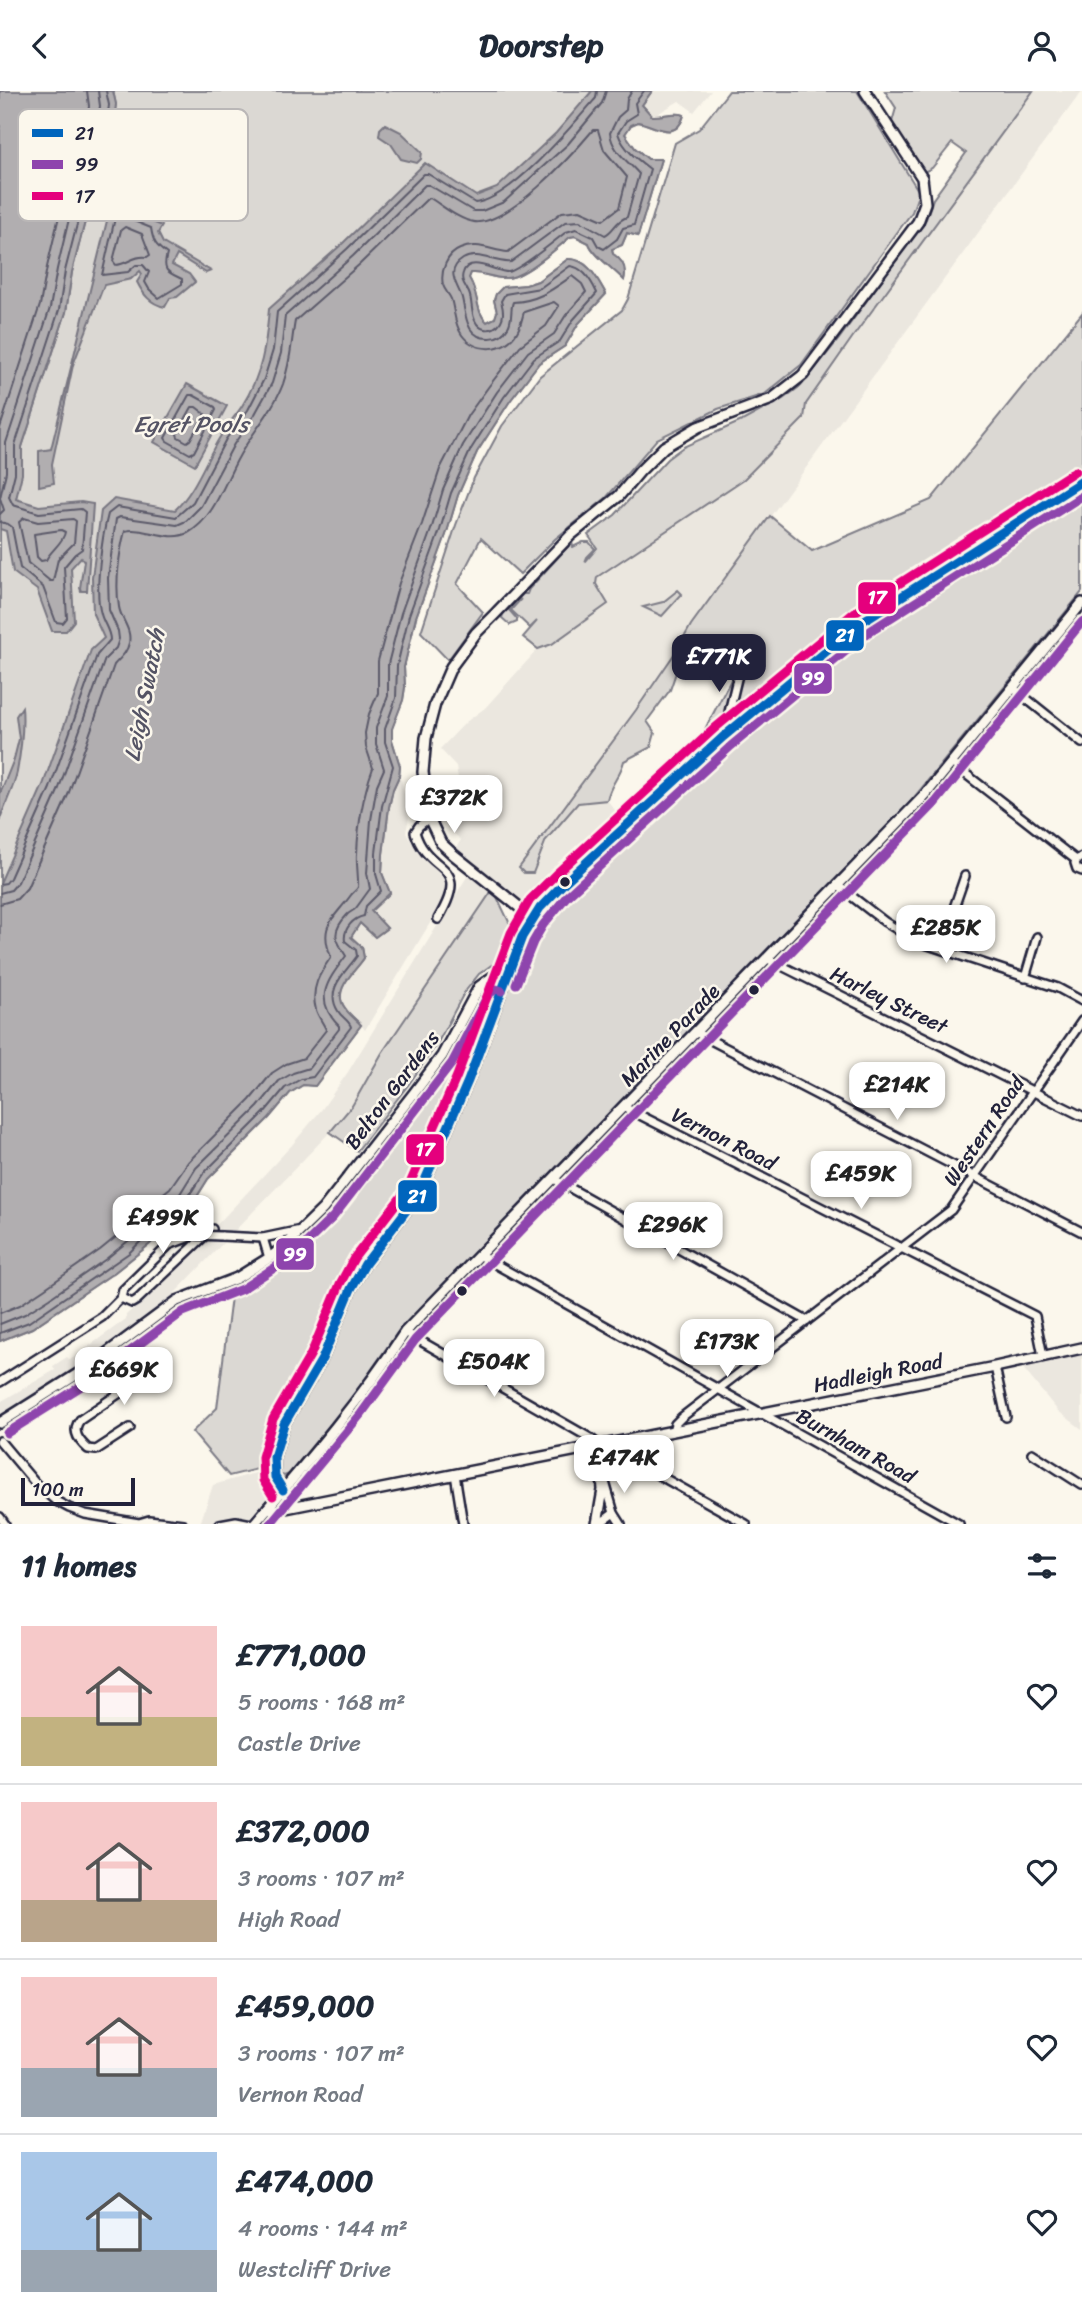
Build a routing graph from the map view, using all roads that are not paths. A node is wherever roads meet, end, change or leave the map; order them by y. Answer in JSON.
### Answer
{"nodes":[{"id":1,"x":865,"y":91,"type":"edge"},
{"id":2,"x":1082,"y":481,"type":"edge"},
{"id":3,"x":1082,"y":603,"type":"edge"},
{"id":4,"x":742,"y":658,"type":"dead end"},
{"id":5,"x":1013,"y":688,"type":"junction"},
{"id":6,"x":723,"y":737,"type":"junction"},
{"id":7,"x":1082,"y":743,"type":"edge"},
{"id":8,"x":953,"y":764,"type":"junction"},
{"id":9,"x":429,"y":818,"type":"junction"},
{"id":10,"x":1079,"y":859,"type":"edge"},
{"id":11,"x":1082,"y":871,"type":"edge"},
{"id":12,"x":965,"y":876,"type":"dead end"},
{"id":13,"x":838,"y":885,"type":"junction"},
{"id":14,"x":533,"y":918,"type":"junction"},
{"id":15,"x":438,"y":919,"type":"dead end"},
{"id":16,"x":1037,"y":937,"type":"dead end"},
{"id":17,"x":940,"y":948,"type":"junction"},
{"id":18,"x":768,"y":959,"type":"junction"},
{"id":19,"x":1025,"y":978,"type":"junction"},
{"id":20,"x":505,"y":979,"type":"junction"},
{"id":21,"x":1082,"y":1001,"type":"edge"},
{"id":22,"x":1082,"y":1021,"type":"edge"},
{"id":23,"x":697,"y":1033,"type":"junction"},
{"id":24,"x":1033,"y":1091,"type":"junction"},
{"id":25,"x":624,"y":1107,"type":"junction"},
{"id":26,"x":1082,"y":1116,"type":"edge"},
{"id":27,"x":974,"y":1177,"type":"junction"},
{"id":28,"x":554,"y":1179,"type":"junction"},
{"id":29,"x":212,"y":1229,"type":"dead end"},
{"id":30,"x":302,"y":1230,"type":"junction"},
{"id":31,"x":1082,"y":1232,"type":"edge"},
{"id":32,"x":261,"y":1238,"type":"junction"},
{"id":33,"x":902,"y":1248,"type":"junction"},
{"id":34,"x":479,"y":1255,"type":"junction"},
{"id":35,"x":269,"y":1258,"type":"junction"},
{"id":36,"x":122,"y":1294,"type":"junction"},
{"id":37,"x":807,"y":1321,"type":"junction"},
{"id":38,"x":405,"y":1332,"type":"junction"},
{"id":39,"x":1082,"y":1348,"type":"edge"},
{"id":40,"x":113,"y":1349,"type":"junction"},
{"id":41,"x":1043,"y":1356,"type":"junction"},
{"id":42,"x":995,"y":1367,"type":"junction"},
{"id":43,"x":0,"y":1382,"type":"edge"},
{"id":44,"x":718,"y":1389,"type":"junction"},
{"id":45,"x":763,"y":1414,"type":"junction"},
{"id":46,"x":1006,"y":1417,"type":"dead end"},
{"id":47,"x":0,"y":1423,"type":"edge"},
{"id":48,"x":130,"y":1428,"type":"dead end"},
{"id":49,"x":673,"y":1431,"type":"junction"},
{"id":50,"x":0,"y":1441,"type":"edge"},
{"id":51,"x":602,"y":1445,"type":"junction"},
{"id":52,"x":1031,"y":1453,"type":"dead end"},
{"id":53,"x":455,"y":1474,"type":"junction"},
{"id":54,"x":604,"y":1479,"type":"junction"},
{"id":55,"x":1082,"y":1485,"type":"edge"},
{"id":56,"x":283,"y":1490,"type":"junction"},
{"id":57,"x":268,"y":1508,"type":"junction"},
{"id":58,"x":614,"y":1513,"type":"junction"},
{"id":59,"x":0,"y":1517,"type":"edge"},
{"id":60,"x":138,"y":1523,"type":"edge"},
{"id":61,"x":5,"y":1524,"type":"edge"},
{"id":62,"x":183,"y":1524,"type":"edge"},
{"id":63,"x":220,"y":1524,"type":"edge"},
{"id":64,"x":253,"y":1524,"type":"edge"},
{"id":65,"x":463,"y":1524,"type":"edge"},
{"id":66,"x":598,"y":1524,"type":"edge"},
{"id":67,"x":621,"y":1524,"type":"edge"},
{"id":68,"x":746,"y":1524,"type":"edge"},
{"id":69,"x":959,"y":1524,"type":"edge"}],
"edges":[{"from":1,"to":9,"type":"street"},
{"from":2,"to":6,"type":"street"},
{"from":3,"to":5,"type":"street","name":"Marine Parade"},
{"from":4,"to":6,"type":"street"},
{"from":5,"to":7,"type":"street"},
{"from":5,"to":8,"type":"street","name":"Marine Parade"},
{"from":6,"to":14,"type":"street"},
{"from":8,"to":10,"type":"street"},
{"from":8,"to":13,"type":"street","name":"Marine Parade"},
{"from":9,"to":14,"type":"street"},
{"from":9,"to":15,"type":"street"},
{"from":10,"to":11,"type":"street"},
{"from":12,"to":17,"type":"street"},
{"from":13,"to":17,"type":"street"},
{"from":13,"to":18,"type":"street","name":"Marine Parade"},
{"from":14,"to":20,"type":"street"},
{"from":16,"to":19,"type":"street"},
{"from":17,"to":19,"type":"street"},
{"from":18,"to":23,"type":"street","name":"Marine Parade"},
{"from":18,"to":24,"type":"street","name":"Harley Street"},
{"from":19,"to":21,"type":"street"},
{"from":20,"to":30,"type":"street","name":"Belton Gardens"},
{"from":20,"to":56,"type":"street"},
{"from":22,"to":24,"type":"street","name":"Western Road"},
{"from":23,"to":25,"type":"street","name":"Marine Parade"},
{"from":23,"to":27,"type":"street"},
{"from":24,"to":26,"type":"street","name":"Harley Street"},
{"from":24,"to":27,"type":"street","name":"Western Road"},
{"from":25,"to":28,"type":"street","name":"Marine Parade"},
{"from":25,"to":33,"type":"street","name":"Vernon Road"},
{"from":27,"to":31,"type":"street"},
{"from":27,"to":33,"type":"street","name":"Western Road"},
{"from":28,"to":34,"type":"street","name":"Marine Parade"},
{"from":28,"to":37,"type":"street"},
{"from":29,"to":36,"type":"street"},
{"from":30,"to":32,"type":"street"},
{"from":30,"to":35,"type":"street"},
{"from":32,"to":35,"type":"street"},
{"from":32,"to":36,"type":"street","bridge":true},
{"from":33,"to":37,"type":"street","name":"Western Road"},
{"from":33,"to":41,"type":"street","name":"Vernon Road"},
{"from":34,"to":38,"type":"street","name":"Marine Parade"},
{"from":34,"to":44,"type":"street","name":"Burnham Road"},
{"from":35,"to":40,"type":"street"},
{"from":36,"to":43,"type":"street"},
{"from":37,"to":44,"type":"street","name":"Western Road"},
{"from":38,"to":51,"type":"street"},
{"from":38,"to":56,"type":"street","name":"Marine Parade"},
{"from":39,"to":41,"type":"street","name":"Hadleigh Road"},
{"from":40,"to":47,"type":"street"},
{"from":40,"to":48,"type":"street"},
{"from":41,"to":42,"type":"street","name":"Hadleigh Road"},
{"from":42,"to":45,"type":"street","name":"Hadleigh Road"},
{"from":42,"to":46,"type":"street"},
{"from":44,"to":45,"type":"street","name":"Burnham Road"},
{"from":44,"to":49,"type":"street","name":"Western Road"},
{"from":45,"to":49,"type":"street","name":"Hadleigh Road"},
{"from":45,"to":69,"type":"street","name":"Burnham Road"},
{"from":49,"to":51,"type":"street","name":"Hadleigh Road"},
{"from":50,"to":60,"type":"street"},
{"from":51,"to":53,"type":"street","name":"Hadleigh Road"},
{"from":51,"to":54,"type":"street"},
{"from":51,"to":68,"type":"street"},
{"from":52,"to":55,"type":"street"},
{"from":53,"to":57,"type":"street","name":"Hadleigh Road"},
{"from":53,"to":65,"type":"street"},
{"from":54,"to":58,"type":"street"},
{"from":54,"to":66,"type":"street"},
{"from":56,"to":57,"type":"street","name":"Marine Parade"},
{"from":57,"to":64,"type":"street","name":"Marine Parade"},
{"from":58,"to":66,"type":"street"},
{"from":58,"to":67,"type":"street"},
{"from":59,"to":61,"type":"street"},
{"from":60,"to":62,"type":"street"},
{"from":63,"to":64,"type":"street"}]}
